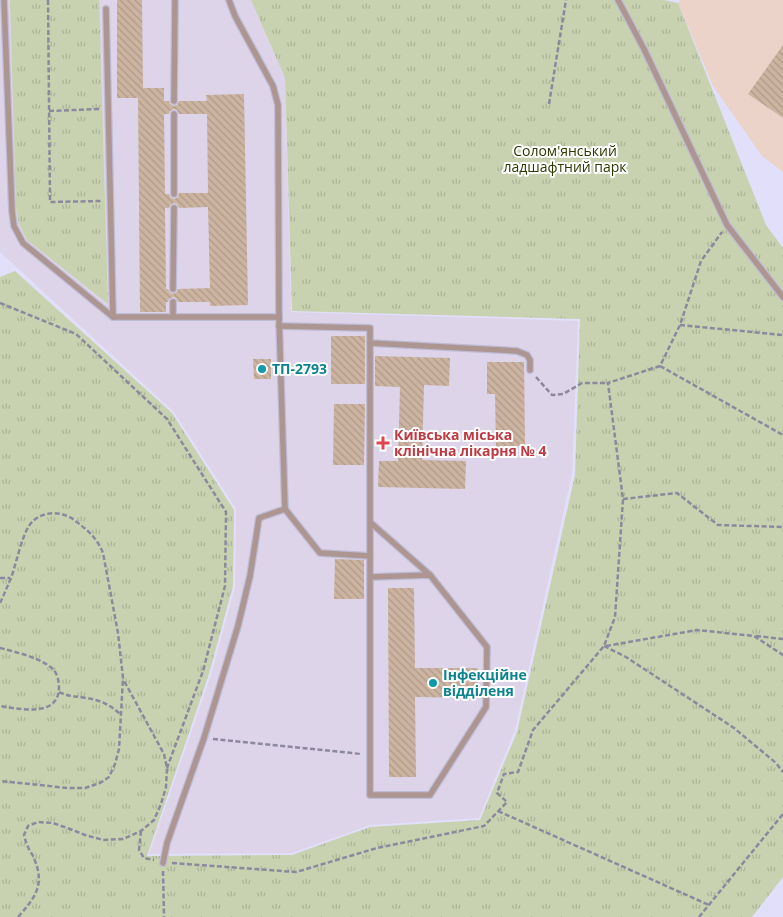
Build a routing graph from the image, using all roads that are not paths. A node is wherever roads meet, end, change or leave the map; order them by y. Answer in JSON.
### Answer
{"nodes":[{"id":1,"x":4,"y":0,"type":"edge"},
{"id":2,"x":175,"y":0,"type":"edge"},
{"id":3,"x":229,"y":0,"type":"edge"},
{"id":4,"x":618,"y":0,"type":"edge"},
{"id":5,"x":106,"y":9,"type":"dead end"},
{"id":6,"x":174,"y":101,"type":"dead end"},
{"id":7,"x":174,"y":114,"type":"dead end"},
{"id":8,"x":174,"y":194,"type":"dead end"},
{"id":9,"x":174,"y":208,"type":"dead end"},
{"id":10,"x":173,"y":289,"type":"dead end"},
{"id":11,"x":783,"y":297,"type":"edge"},
{"id":12,"x":173,"y":302,"type":"dead end"},
{"id":13,"x":113,"y":317,"type":"junction"},
{"id":14,"x":173,"y":317,"type":"junction"},
{"id":15,"x":279,"y":318,"type":"junction"},
{"id":16,"x":279,"y":326,"type":"junction"},
{"id":17,"x":370,"y":343,"type":"junction"},
{"id":18,"x":530,"y":370,"type":"road end"},
{"id":19,"x":285,"y":509,"type":"junction"},
{"id":20,"x":370,"y":523,"type":"junction"},
{"id":21,"x":370,"y":556,"type":"junction"},
{"id":22,"x":430,"y":575,"type":"junction"},
{"id":23,"x":370,"y":577,"type":"junction"},
{"id":24,"x":163,"y":863,"type":"road end"}],
"edges":[{"from":1,"to":13,"type":"lane"},
{"from":2,"to":6,"type":"lane"},
{"from":3,"to":15,"type":"lane"},
{"from":4,"to":11,"type":"lane"},
{"from":5,"to":13,"type":"lane"},
{"from":7,"to":8,"type":"lane"},
{"from":9,"to":10,"type":"lane"},
{"from":12,"to":14,"type":"lane"},
{"from":13,"to":14,"type":"lane"},
{"from":14,"to":15,"type":"lane"},
{"from":15,"to":16,"type":"lane"},
{"from":16,"to":17,"type":"lane"},
{"from":16,"to":19,"type":"lane"},
{"from":17,"to":18,"type":"lane"},
{"from":17,"to":20,"type":"lane"},
{"from":19,"to":21,"type":"lane"},
{"from":19,"to":24,"type":"lane"},
{"from":20,"to":21,"type":"lane"},
{"from":20,"to":22,"type":"lane"},
{"from":21,"to":23,"type":"lane"},
{"from":22,"to":23,"type":"lane"},
{"from":22,"to":23,"type":"lane"}]}
